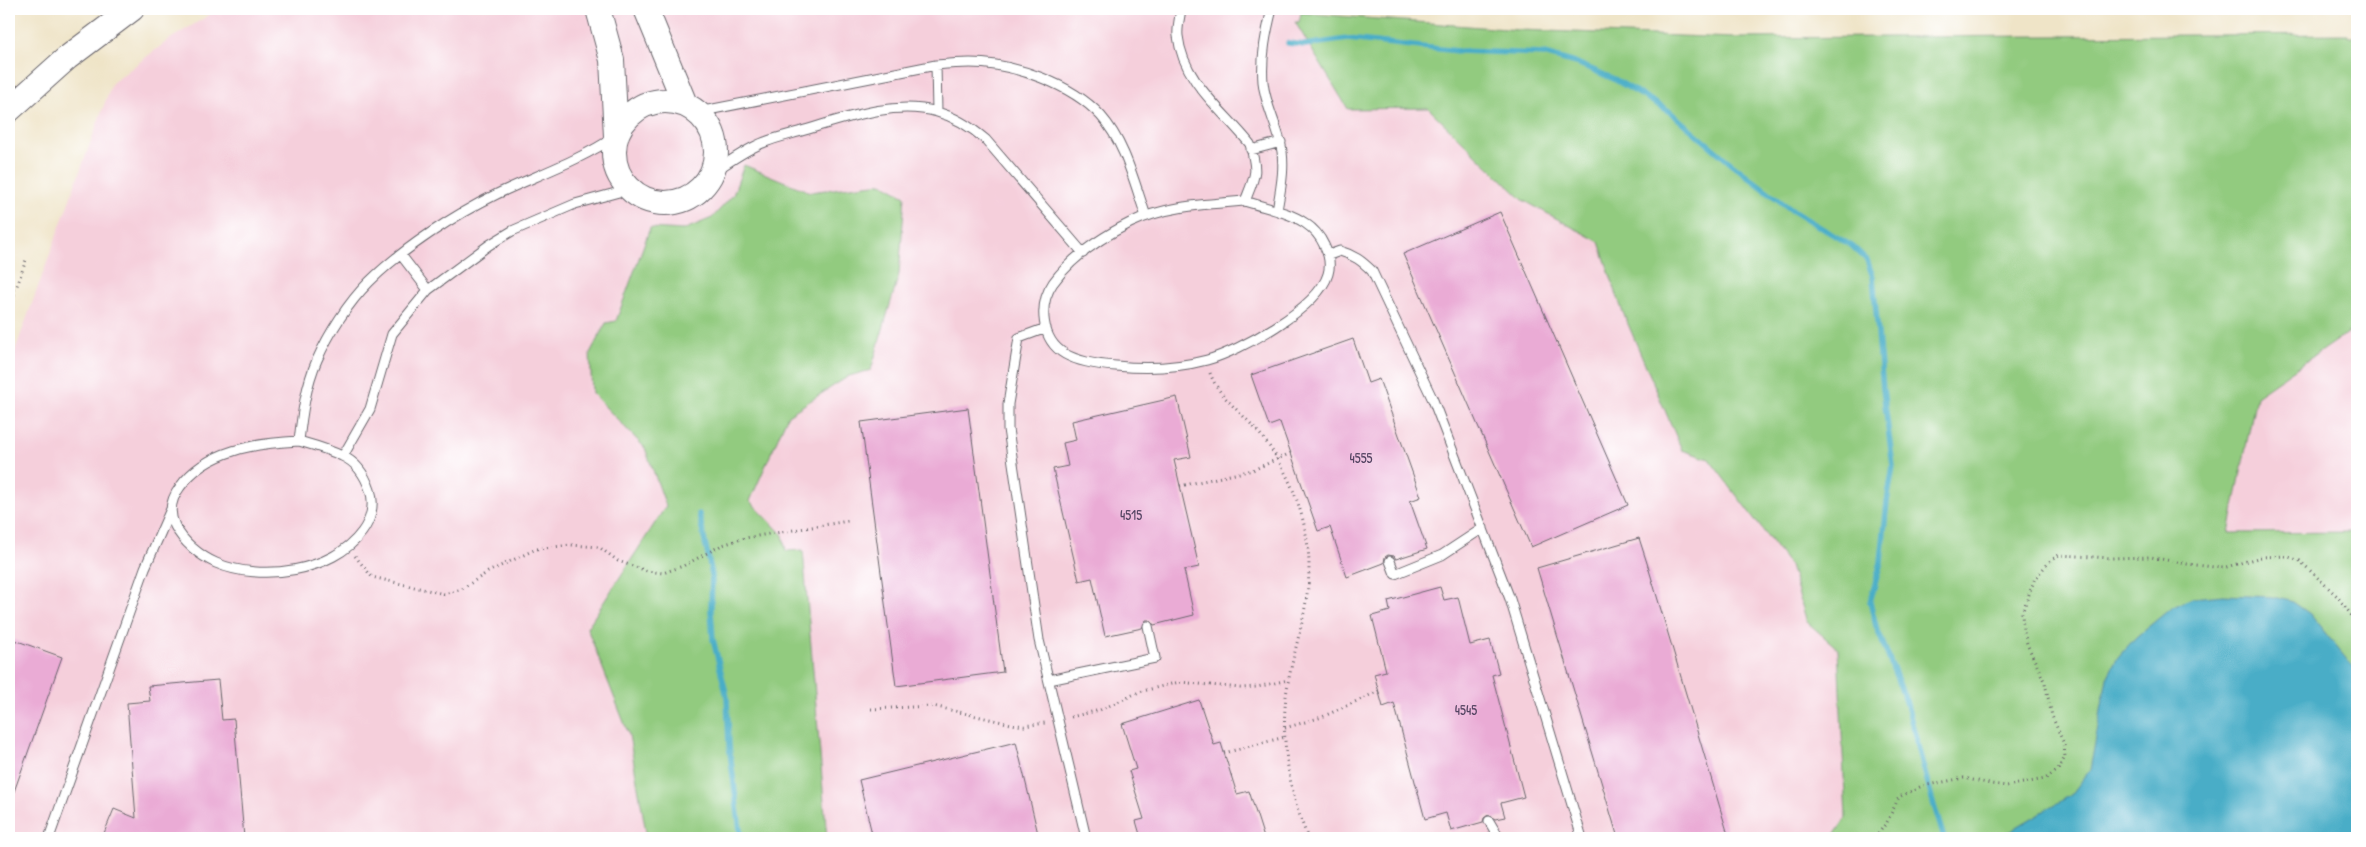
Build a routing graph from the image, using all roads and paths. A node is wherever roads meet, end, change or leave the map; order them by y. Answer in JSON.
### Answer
{"nodes":[{"id":1,"x":132,"y":9,"type":"edge"},
{"id":2,"x":598,"y":9,"type":"edge"},
{"id":3,"x":646,"y":9,"type":"edge"},
{"id":4,"x":1181,"y":9,"type":"edge"},
{"id":5,"x":1272,"y":9,"type":"edge"},
{"id":6,"x":936,"y":65,"type":"junction"},
{"id":7,"x":692,"y":108,"type":"junction"},
{"id":8,"x":9,"y":110,"type":"edge"},
{"id":9,"x":937,"y":112,"type":"junction"},
{"id":10,"x":616,"y":136,"type":"junction"},
{"id":11,"x":1281,"y":142,"type":"junction"},
{"id":12,"x":1251,"y":150,"type":"junction"},
{"id":13,"x":712,"y":173,"type":"junction"},
{"id":14,"x":630,"y":189,"type":"junction"},
{"id":15,"x":1245,"y":201,"type":"junction"},
{"id":16,"x":1277,"y":210,"type":"junction"},
{"id":17,"x":1146,"y":216,"type":"junction"},
{"id":18,"x":1083,"y":253,"type":"junction"},
{"id":19,"x":401,"y":255,"type":"junction"},
{"id":20,"x":1329,"y":255,"type":"junction"},
{"id":21,"x":27,"y":257,"type":"dead end"},
{"id":22,"x":428,"y":290,"type":"junction"},
{"id":23,"x":9,"y":309,"type":"edge"},
{"id":24,"x":1046,"y":328,"type":"junction"},
{"id":25,"x":1207,"y":360,"type":"junction"},
{"id":26,"x":299,"y":441,"type":"junction"},
{"id":27,"x":1291,"y":453,"type":"dead end"},
{"id":28,"x":343,"y":456,"type":"junction"},
{"id":29,"x":1278,"y":460,"type":"junction"},
{"id":30,"x":1180,"y":486,"type":"dead end"},
{"id":31,"x":171,"y":509,"type":"junction"},
{"id":32,"x":848,"y":521,"type":"dead end"},
{"id":33,"x":1483,"y":528,"type":"junction"},
{"id":34,"x":348,"y":548,"type":"junction"},
{"id":35,"x":1390,"y":561,"type":"dead end"},
{"id":36,"x":1148,"y":626,"type":"dead end"},
{"id":37,"x":2357,"y":636,"type":"edge"},
{"id":38,"x":1049,"y":680,"type":"junction"},
{"id":39,"x":1288,"y":680,"type":"junction"},
{"id":40,"x":1379,"y":691,"type":"dead end"},
{"id":41,"x":871,"y":709,"type":"dead end"},
{"id":42,"x":1059,"y":720,"type":"junction"},
{"id":43,"x":1285,"y":728,"type":"junction"},
{"id":44,"x":1285,"y":737,"type":"junction"},
{"id":45,"x":1224,"y":753,"type":"dead end"},
{"id":46,"x":1489,"y":821,"type":"dead end"},
{"id":47,"x":49,"y":838,"type":"edge"},
{"id":48,"x":1086,"y":838,"type":"edge"},
{"id":49,"x":1308,"y":838,"type":"edge"},
{"id":50,"x":1499,"y":838,"type":"edge"},
{"id":51,"x":1582,"y":838,"type":"edge"},
{"id":52,"x":1875,"y":838,"type":"edge"}],
"edges":[{"from":1,"to":8,"type":"main road"},
{"from":2,"to":10,"type":"main road"},
{"from":3,"to":7,"type":"main road"},
{"from":4,"to":12,"type":"lane"},
{"from":5,"to":11,"type":"lane"},
{"from":6,"to":7,"type":"lane"},
{"from":6,"to":9,"type":"lane"},
{"from":6,"to":17,"type":"lane"},
{"from":7,"to":10,"type":"main road"},
{"from":7,"to":13,"type":"main road"},
{"from":9,"to":13,"type":"lane"},
{"from":9,"to":18,"type":"lane"},
{"from":10,"to":14,"type":"main road"},
{"from":10,"to":19,"type":"lane"},
{"from":11,"to":12,"type":"lane"},
{"from":11,"to":16,"type":"lane"},
{"from":12,"to":15,"type":"lane"},
{"from":13,"to":14,"type":"main road"},
{"from":14,"to":22,"type":"lane"},
{"from":15,"to":16,"type":"lane"},
{"from":15,"to":17,"type":"lane"},
{"from":16,"to":20,"type":"lane"},
{"from":17,"to":18,"type":"lane"},
{"from":18,"to":24,"type":"lane"},
{"from":19,"to":22,"type":"lane"},
{"from":19,"to":26,"type":"lane"},
{"from":20,"to":25,"type":"lane"},
{"from":20,"to":33,"type":"lane"},
{"from":21,"to":23,"type":"path"},
{"from":22,"to":28,"type":"lane"},
{"from":24,"to":25,"type":"lane"},
{"from":24,"to":38,"type":"lane"},
{"from":25,"to":29,"type":"path"},
{"from":26,"to":28,"type":"lane"},
{"from":26,"to":31,"type":"lane"},
{"from":27,"to":29,"type":"path"},
{"from":28,"to":34,"type":"lane"},
{"from":29,"to":30,"type":"path"},
{"from":29,"to":39,"type":"path"},
{"from":31,"to":34,"type":"lane"},
{"from":31,"to":47,"type":"lane"},
{"from":32,"to":34,"type":"path"},
{"from":33,"to":35,"type":"lane"},
{"from":33,"to":51,"type":"lane"},
{"from":36,"to":38,"type":"lane"},
{"from":37,"to":52,"type":"path"},
{"from":38,"to":42,"type":"lane"},
{"from":39,"to":42,"type":"path"},
{"from":39,"to":43,"type":"path"},
{"from":40,"to":43,"type":"path"},
{"from":41,"to":42,"type":"path"},
{"from":42,"to":48,"type":"lane"},
{"from":43,"to":44,"type":"path"},
{"from":44,"to":45,"type":"path"},
{"from":44,"to":49,"type":"path"},
{"from":46,"to":50,"type":"lane"}]}
